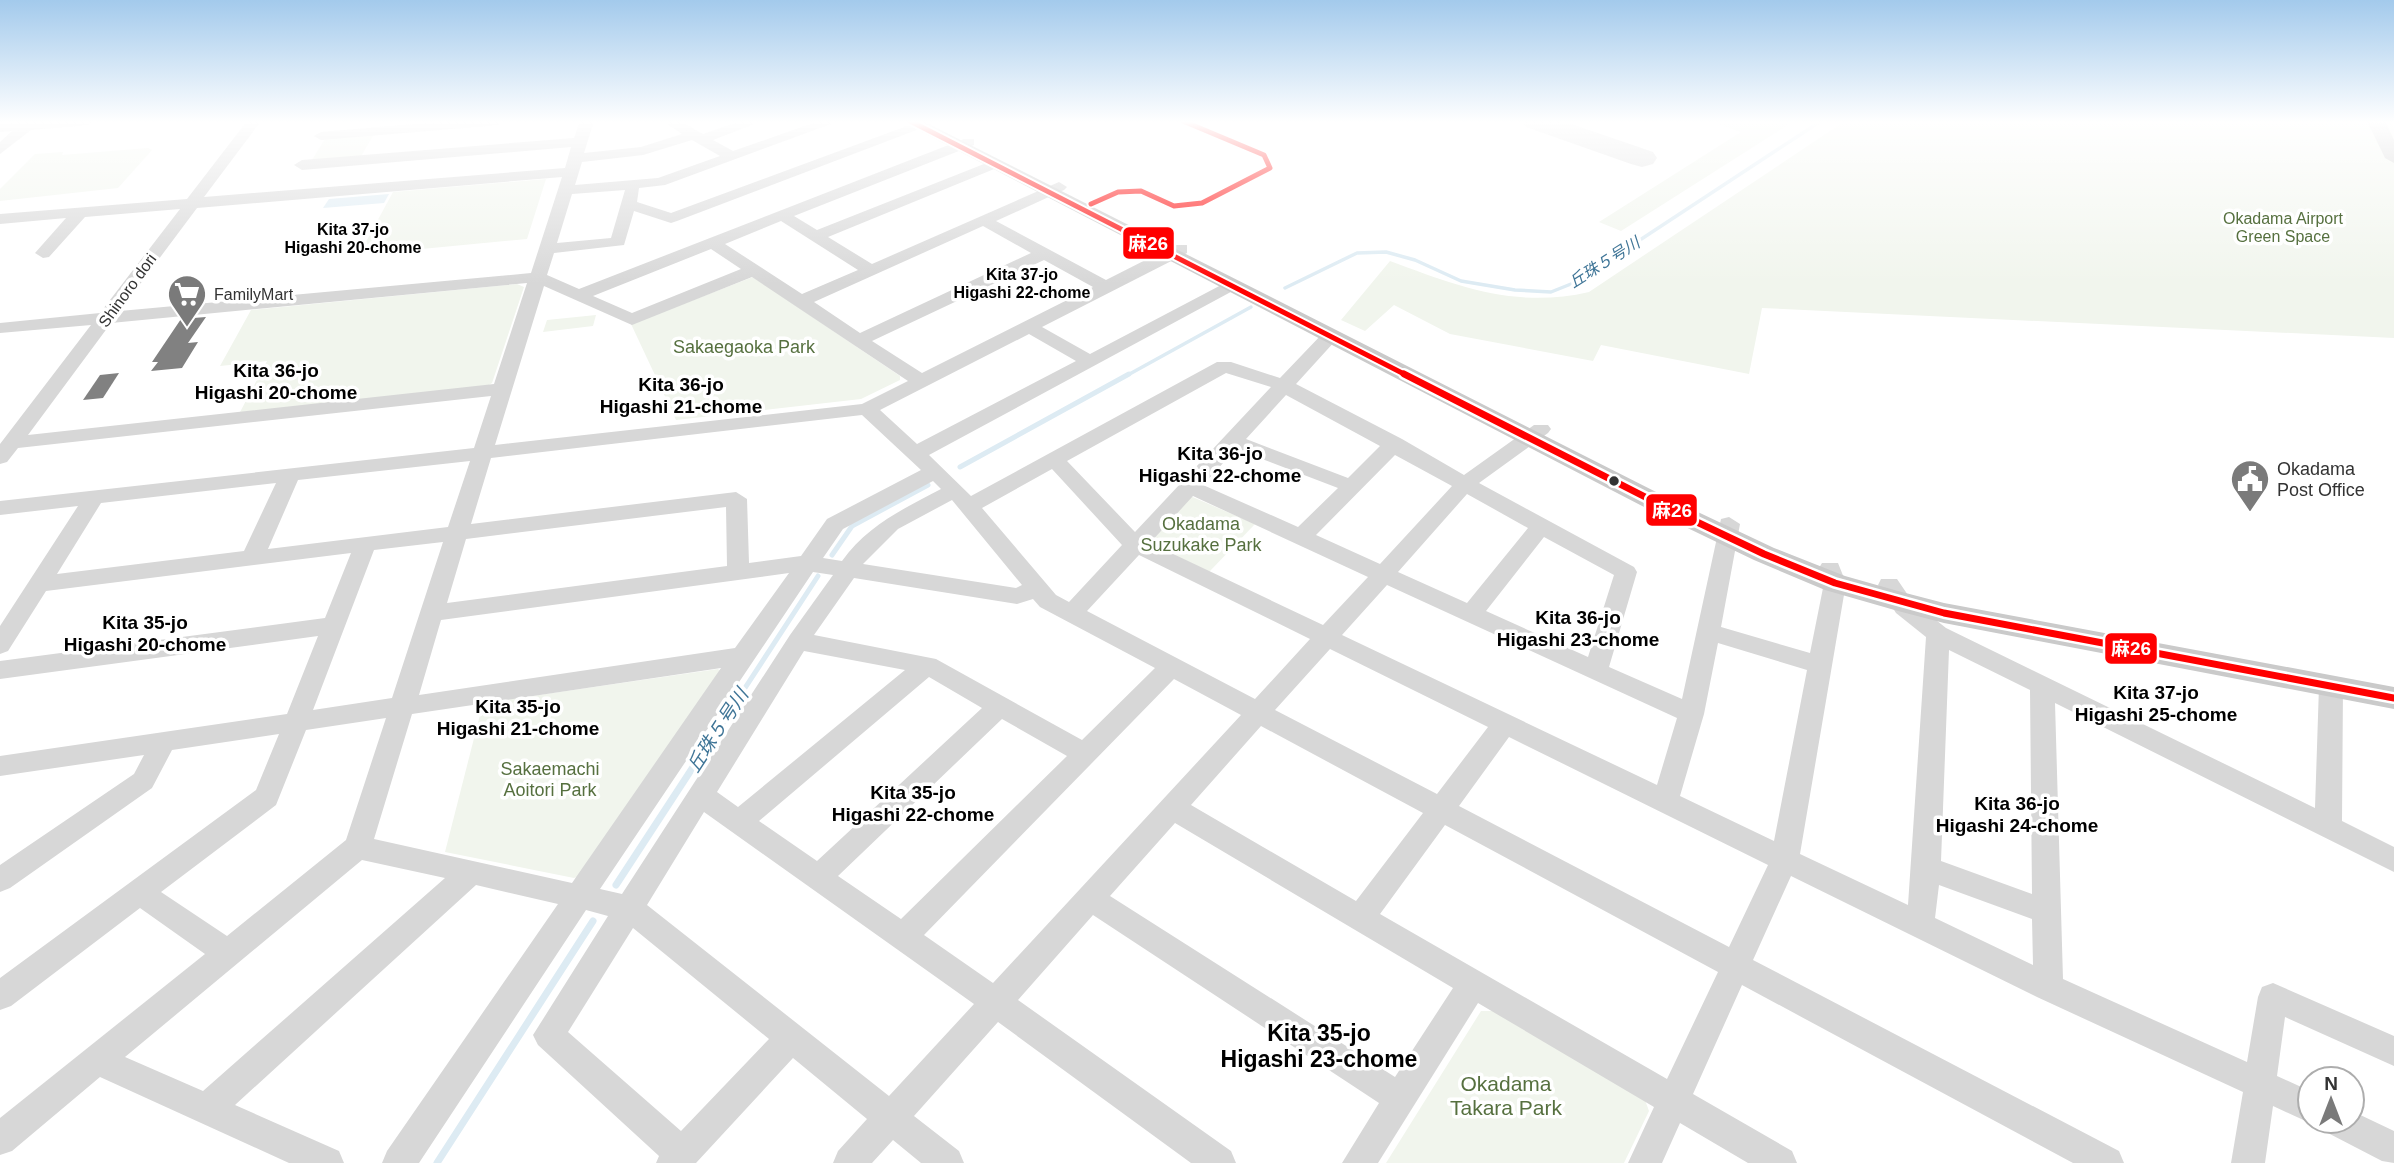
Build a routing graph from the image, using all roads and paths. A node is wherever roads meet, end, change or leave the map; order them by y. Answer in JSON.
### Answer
{"nodes":[{"id":1,"x":212,"y":175,"type":"edge"},
{"id":2,"x":295,"y":175,"type":"edge"},
{"id":3,"x":438,"y":175,"type":"edge"},
{"id":4,"x":570,"y":175,"type":"edge"},
{"id":5,"x":615,"y":175,"type":"edge"},
{"id":6,"x":676,"y":175,"type":"edge"},
{"id":7,"x":715,"y":175,"type":"edge"},
{"id":8,"x":786,"y":175,"type":"edge"},
{"id":9,"x":885,"y":175,"type":"edge"},
{"id":10,"x":966,"y":175,"type":"edge"},
{"id":11,"x":1021,"y":175,"type":"edge"},
{"id":12,"x":1027,"y":175,"type":"edge"},
{"id":13,"x":634,"y":184,"type":"junction"},
{"id":14,"x":1054,"y":189,"type":"junction"},
{"id":15,"x":741,"y":193,"type":"junction"},
{"id":16,"x":281,"y":196,"type":"junction"},
{"id":17,"x":191,"y":203,"type":"junction"},
{"id":18,"x":628,"y":204,"type":"junction"},
{"id":19,"x":81,"y":212,"type":"junction"},
{"id":20,"x":783,"y":216,"type":"junction"},
{"id":21,"x":985,"y":221,"type":"junction"},
{"id":22,"x":3,"y":222,"type":"edge"},
{"id":23,"x":816,"y":236,"type":"junction"},
{"id":24,"x":713,"y":243,"type":"junction"},
{"id":25,"x":547,"y":249,"type":"junction"},
{"id":26,"x":1177,"y":252,"type":"junction"},
{"id":27,"x":44,"y":253,"type":"dead end"},
{"id":28,"x":1043,"y":254,"type":"junction"},
{"id":29,"x":754,"y":271,"type":"junction"},
{"id":30,"x":872,"y":271,"type":"junction"},
{"id":31,"x":538,"y":277,"type":"junction"},
{"id":32,"x":1231,"y":287,"type":"junction"},
{"id":33,"x":1107,"y":288,"type":"junction"},
{"id":34,"x":579,"y":295,"type":"junction"},
{"id":35,"x":801,"y":300,"type":"junction"},
{"id":36,"x":106,"y":319,"type":"junction"},
{"id":37,"x":1028,"y":326,"type":"junction"},
{"id":38,"x":0,"y":328,"type":"edge"},
{"id":39,"x":1330,"y":336,"type":"junction"},
{"id":40,"x":859,"y":340,"type":"junction"},
{"id":41,"x":1090,"y":361,"type":"junction"},
{"id":42,"x":921,"y":381,"type":"junction"},
{"id":43,"x":1283,"y":385,"type":"junction"},
{"id":44,"x":502,"y":389,"type":"junction"},
{"id":45,"x":867,"y":409,"type":"junction"},
{"id":46,"x":1535,"y":434,"type":"junction"},
{"id":47,"x":1231,"y":440,"type":"junction"},
{"id":48,"x":1395,"y":443,"type":"junction"},
{"id":49,"x":5,"y":449,"type":"edge"},
{"id":50,"x":484,"y":452,"type":"junction"},
{"id":51,"x":1056,"y":461,"type":"junction"},
{"id":52,"x":926,"y":462,"type":"junction"},
{"id":53,"x":291,"y":474,"type":"junction"},
{"id":54,"x":1466,"y":483,"type":"junction"},
{"id":55,"x":1188,"y":486,"type":"junction"},
{"id":56,"x":1351,"y":486,"type":"junction"},
{"id":57,"x":94,"y":497,"type":"junction"},
{"id":58,"x":962,"y":498,"type":"junction"},
{"id":59,"x":0,"y":508,"type":"edge"},
{"id":60,"x":1543,"y":524,"type":"junction"},
{"id":61,"x":1728,"y":530,"type":"junction"},
{"id":62,"x":458,"y":534,"type":"junction"},
{"id":63,"x":1301,"y":537,"type":"junction"},
{"id":64,"x":1134,"y":544,"type":"junction"},
{"id":65,"x":366,"y":545,"type":"junction"},
{"id":66,"x":253,"y":557,"type":"junction"},
{"id":67,"x":807,"y":563,"type":"junction"},
{"id":68,"x":847,"y":570,"type":"junction"},
{"id":69,"x":738,"y":573,"type":"junction"},
{"id":70,"x":1383,"y":573,"type":"junction"},
{"id":71,"x":1832,"y":575,"type":"junction"},
{"id":72,"x":38,"y":584,"type":"junction"},
{"id":73,"x":1036,"y":589,"type":"junction"},
{"id":74,"x":1894,"y":593,"type":"junction"},
{"id":75,"x":433,"y":613,"type":"junction"},
{"id":76,"x":1472,"y":613,"type":"junction"},
{"id":77,"x":1070,"y":614,"type":"junction"},
{"id":78,"x":334,"y":625,"type":"junction"},
{"id":79,"x":1708,"y":632,"type":"junction"},
{"id":80,"x":1938,"y":634,"type":"junction"},
{"id":81,"x":1326,"y":637,"type":"junction"},
{"id":82,"x":798,"y":641,"type":"junction"},
{"id":83,"x":0,"y":645,"type":"edge"},
{"id":84,"x":742,"y":656,"type":"junction"},
{"id":85,"x":927,"y":664,"type":"junction"},
{"id":86,"x":1821,"y":665,"type":"junction"},
{"id":87,"x":1171,"y":667,"type":"junction"},
{"id":88,"x":0,"y":670,"type":"edge"},
{"id":89,"x":1596,"y":671,"type":"junction"},
{"id":90,"x":2394,"y":682,"type":"edge"},
{"id":91,"x":2042,"y":684,"type":"junction"},
{"id":92,"x":2331,"y":686,"type":"junction"},
{"id":93,"x":2394,"y":698,"type":"edge"},
{"id":94,"x":1000,"y":706,"type":"junction"},
{"id":95,"x":404,"y":707,"type":"junction"},
{"id":96,"x":1258,"y":713,"type":"junction"},
{"id":97,"x":1691,"y":714,"type":"junction"},
{"id":98,"x":297,"y":723,"type":"junction"},
{"id":99,"x":1505,"y":723,"type":"junction"},
{"id":100,"x":163,"y":743,"type":"junction"},
{"id":101,"x":1084,"y":753,"type":"junction"},
{"id":102,"x":0,"y":766,"type":"edge"},
{"id":103,"x":701,"y":795,"type":"junction"},
{"id":104,"x":1665,"y":800,"type":"junction"},
{"id":105,"x":1172,"y":808,"type":"junction"},
{"id":106,"x":1441,"y":810,"type":"junction"},
{"id":107,"x":738,"y":822,"type":"junction"},
{"id":108,"x":2328,"y":827,"type":"junction"},
{"id":109,"x":358,"y":847,"type":"junction"},
{"id":110,"x":1785,"y":859,"type":"junction"},
{"id":111,"x":2394,"y":860,"type":"edge"},
{"id":112,"x":1927,"y":868,"type":"junction"},
{"id":113,"x":470,"y":873,"type":"junction"},
{"id":114,"x":818,"y":877,"type":"junction"},
{"id":115,"x":0,"y":880,"type":"edge"},
{"id":116,"x":139,"y":892,"type":"junction"},
{"id":117,"x":579,"y":897,"type":"junction"},
{"id":118,"x":1090,"y":898,"type":"junction"},
{"id":119,"x":630,"y":908,"type":"junction"},
{"id":120,"x":2046,"y":912,"type":"junction"},
{"id":121,"x":1360,"y":918,"type":"junction"},
{"id":122,"x":1920,"y":926,"type":"junction"},
{"id":123,"x":903,"y":937,"type":"junction"},
{"id":124,"x":228,"y":953,"type":"junction"},
{"id":125,"x":1736,"y":967,"type":"junction"},
{"id":126,"x":1473,"y":984,"type":"junction"},
{"id":127,"x":2048,"y":987,"type":"junction"},
{"id":128,"x":0,"y":996,"type":"edge"},
{"id":129,"x":996,"y":1002,"type":"junction"},
{"id":130,"x":791,"y":1038,"type":"junction"},
{"id":131,"x":2394,"y":1051,"type":"edge"},
{"id":132,"x":97,"y":1060,"type":"junction"},
{"id":133,"x":2262,"y":1083,"type":"junction"},
{"id":134,"x":1401,"y":1099,"type":"junction"},
{"id":135,"x":2296,"y":1100,"type":"edge"},
{"id":136,"x":1673,"y":1101,"type":"junction"},
{"id":137,"x":207,"y":1109,"type":"junction"},
{"id":138,"x":891,"y":1118,"type":"junction"},
{"id":139,"x":2366,"y":1135,"type":"edge"},
{"id":140,"x":0,"y":1139,"type":"edge"},
{"id":141,"x":2394,"y":1149,"type":"edge"},
{"id":142,"x":677,"y":1159,"type":"edge"},
{"id":143,"x":327,"y":1163,"type":"edge"},
{"id":144,"x":400,"y":1163,"type":"edge"},
{"id":145,"x":850,"y":1163,"type":"edge"},
{"id":146,"x":947,"y":1163,"type":"edge"},
{"id":147,"x":1219,"y":1163,"type":"edge"},
{"id":148,"x":1359,"y":1163,"type":"edge"},
{"id":149,"x":1645,"y":1163,"type":"edge"},
{"id":150,"x":1780,"y":1163,"type":"edge"},
{"id":151,"x":2108,"y":1163,"type":"edge"},
{"id":152,"x":2248,"y":1163,"type":"edge"}],
"edges":[{"from":1,"to":17,"type":"street","name":"Shinoro dori"},
{"from":2,"to":16,"type":"street"},
{"from":3,"to":16,"type":"street"},
{"from":4,"to":25,"type":"street"},
{"from":5,"to":13,"type":"street"},
{"from":6,"to":13,"type":"street"},
{"from":7,"to":15,"type":"street"},
{"from":8,"to":15,"type":"street"},
{"from":9,"to":20,"type":"street"},
{"from":10,"to":23,"type":"street"},
{"from":11,"to":14,"type":"main road"},
{"from":12,"to":14,"type":"main road"},
{"from":13,"to":18,"type":"street"},
{"from":14,"to":21,"type":"street"},
{"from":14,"to":26,"type":"main road"},
{"from":15,"to":18,"type":"street"},
{"from":16,"to":17,"type":"street"},
{"from":17,"to":19,"type":"street"},
{"from":17,"to":36,"type":"street","name":"Shinoro dori"},
{"from":18,"to":25,"type":"street"},
{"from":19,"to":22,"type":"street"},
{"from":19,"to":27,"type":"street"},
{"from":20,"to":23,"type":"street"},
{"from":20,"to":24,"type":"street"},
{"from":21,"to":28,"type":"street"},
{"from":21,"to":30,"type":"street"},
{"from":23,"to":30,"type":"street"},
{"from":24,"to":29,"type":"street"},
{"from":24,"to":34,"type":"street"},
{"from":25,"to":31,"type":"street"},
{"from":26,"to":32,"type":"main road"},
{"from":26,"to":33,"type":"street"},
{"from":26,"to":46,"type":"main road"},
{"from":28,"to":33,"type":"street"},
{"from":28,"to":40,"type":"street"},
{"from":29,"to":34,"type":"street"},
{"from":29,"to":35,"type":"street"},
{"from":30,"to":35,"type":"street"},
{"from":31,"to":34,"type":"street"},
{"from":31,"to":36,"type":"street"},
{"from":31,"to":44,"type":"street"},
{"from":32,"to":39,"type":"main road"},
{"from":32,"to":41,"type":"street"},
{"from":33,"to":37,"type":"street"},
{"from":35,"to":40,"type":"street"},
{"from":36,"to":38,"type":"street"},
{"from":36,"to":49,"type":"street","name":"Shinoro dori"},
{"from":37,"to":41,"type":"street"},
{"from":37,"to":42,"type":"street"},
{"from":39,"to":43,"type":"street"},
{"from":39,"to":46,"type":"main road"},
{"from":40,"to":42,"type":"street"},
{"from":41,"to":52,"type":"street"},
{"from":42,"to":45,"type":"street"},
{"from":43,"to":47,"type":"street"},
{"from":43,"to":48,"type":"street"},
{"from":43,"to":51,"type":"street"},
{"from":44,"to":49,"type":"street"},
{"from":44,"to":50,"type":"street"},
{"from":45,"to":50,"type":"street"},
{"from":45,"to":52,"type":"street"},
{"from":46,"to":54,"type":"street"},
{"from":46,"to":61,"type":"main road"},
{"from":47,"to":55,"type":"street"},
{"from":47,"to":56,"type":"street"},
{"from":48,"to":54,"type":"street"},
{"from":48,"to":56,"type":"street"},
{"from":50,"to":53,"type":"street"},
{"from":50,"to":62,"type":"street"},
{"from":51,"to":58,"type":"street"},
{"from":51,"to":64,"type":"street"},
{"from":52,"to":58,"type":"street"},
{"from":52,"to":67,"type":"street"},
{"from":53,"to":57,"type":"street"},
{"from":53,"to":66,"type":"street"},
{"from":54,"to":60,"type":"street"},
{"from":54,"to":70,"type":"street"},
{"from":55,"to":63,"type":"street"},
{"from":55,"to":64,"type":"street"},
{"from":56,"to":63,"type":"street"},
{"from":57,"to":59,"type":"street"},
{"from":57,"to":72,"type":"street"},
{"from":58,"to":68,"type":"street"},
{"from":58,"to":73,"type":"street"},
{"from":60,"to":76,"type":"street"},
{"from":60,"to":89,"type":"street"},
{"from":61,"to":71,"type":"main road"},
{"from":61,"to":79,"type":"street"},
{"from":62,"to":65,"type":"street"},
{"from":62,"to":69,"type":"street"},
{"from":62,"to":75,"type":"street"},
{"from":63,"to":70,"type":"street"},
{"from":64,"to":77,"type":"street"},
{"from":64,"to":81,"type":"street"},
{"from":65,"to":66,"type":"street"},
{"from":65,"to":78,"type":"street"},
{"from":66,"to":72,"type":"street"},
{"from":67,"to":68,"type":"street"},
{"from":67,"to":69,"type":"street"},
{"from":67,"to":84,"type":"street"},
{"from":68,"to":73,"type":"street"},
{"from":68,"to":82,"type":"street"},
{"from":69,"to":75,"type":"street"},
{"from":70,"to":76,"type":"street"},
{"from":70,"to":81,"type":"street"},
{"from":71,"to":74,"type":"main road"},
{"from":71,"to":86,"type":"street"},
{"from":72,"to":83,"type":"street"},
{"from":73,"to":77,"type":"street"},
{"from":74,"to":80,"type":"street"},
{"from":74,"to":90,"type":"main road"},
{"from":74,"to":92,"type":"main road"},
{"from":75,"to":95,"type":"street"},
{"from":76,"to":89,"type":"street"},
{"from":77,"to":87,"type":"street"},
{"from":78,"to":88,"type":"street"},
{"from":78,"to":98,"type":"street"},
{"from":79,"to":86,"type":"street"},
{"from":79,"to":97,"type":"street"},
{"from":80,"to":91,"type":"street"},
{"from":80,"to":112,"type":"street"},
{"from":81,"to":96,"type":"street"},
{"from":81,"to":99,"type":"street"},
{"from":82,"to":85,"type":"street"},
{"from":82,"to":103,"type":"street"},
{"from":84,"to":95,"type":"street"},
{"from":84,"to":117,"type":"street"},
{"from":85,"to":94,"type":"street"},
{"from":85,"to":107,"type":"street"},
{"from":86,"to":110,"type":"street"},
{"from":87,"to":96,"type":"street"},
{"from":87,"to":101,"type":"street"},
{"from":89,"to":97,"type":"street"},
{"from":91,"to":108,"type":"street"},
{"from":91,"to":120,"type":"street"},
{"from":92,"to":93,"type":"main road"},
{"from":92,"to":108,"type":"street"},
{"from":94,"to":101,"type":"street"},
{"from":94,"to":114,"type":"street"},
{"from":95,"to":98,"type":"street"},
{"from":95,"to":109,"type":"street"},
{"from":96,"to":105,"type":"street"},
{"from":96,"to":106,"type":"street"},
{"from":97,"to":104,"type":"street"},
{"from":98,"to":100,"type":"street"},
{"from":98,"to":116,"type":"street"},
{"from":99,"to":104,"type":"street"},
{"from":99,"to":106,"type":"street"},
{"from":100,"to":102,"type":"street"},
{"from":100,"to":115,"type":"street"},
{"from":101,"to":123,"type":"street"},
{"from":103,"to":107,"type":"street"},
{"from":103,"to":119,"type":"street"},
{"from":104,"to":110,"type":"street"},
{"from":105,"to":118,"type":"street"},
{"from":105,"to":121,"type":"street"},
{"from":106,"to":121,"type":"street"},
{"from":106,"to":125,"type":"street"},
{"from":107,"to":114,"type":"street"},
{"from":108,"to":111,"type":"street"},
{"from":109,"to":113,"type":"street"},
{"from":109,"to":124,"type":"street"},
{"from":110,"to":122,"type":"street"},
{"from":110,"to":125,"type":"street"},
{"from":112,"to":120,"type":"street"},
{"from":112,"to":122,"type":"street"},
{"from":113,"to":117,"type":"street"},
{"from":113,"to":137,"type":"street"},
{"from":114,"to":123,"type":"street"},
{"from":116,"to":124,"type":"street"},
{"from":116,"to":128,"type":"street"},
{"from":117,"to":119,"type":"street"},
{"from":117,"to":144,"type":"street"},
{"from":118,"to":129,"type":"street"},
{"from":118,"to":134,"type":"street"},
{"from":119,"to":130,"type":"street"},
{"from":119,"to":142,"type":"street"},
{"from":120,"to":127,"type":"street"},
{"from":121,"to":126,"type":"street"},
{"from":122,"to":127,"type":"street"},
{"from":123,"to":129,"type":"street"},
{"from":124,"to":132,"type":"street"},
{"from":125,"to":136,"type":"street"},
{"from":125,"to":151,"type":"street"},
{"from":126,"to":134,"type":"street"},
{"from":126,"to":136,"type":"street"},
{"from":127,"to":133,"type":"street"},
{"from":129,"to":138,"type":"street"},
{"from":129,"to":147,"type":"street"},
{"from":130,"to":138,"type":"street"},
{"from":130,"to":142,"type":"street"},
{"from":131,"to":133,"type":"street"},
{"from":132,"to":137,"type":"street"},
{"from":132,"to":140,"type":"street"},
{"from":133,"to":135,"type":"street"},
{"from":133,"to":152,"type":"street"},
{"from":134,"to":148,"type":"street"},
{"from":136,"to":149,"type":"street"},
{"from":136,"to":150,"type":"street"},
{"from":137,"to":143,"type":"street"},
{"from":138,"to":145,"type":"street"},
{"from":138,"to":146,"type":"street"},
{"from":139,"to":141,"type":"street"}]}
